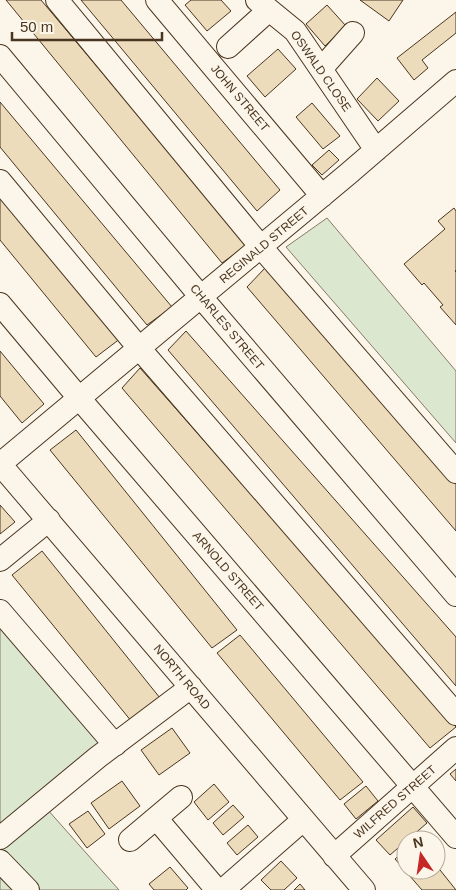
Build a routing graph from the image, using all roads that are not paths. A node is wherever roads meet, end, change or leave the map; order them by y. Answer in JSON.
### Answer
{"nodes":[{"id":1,"x":57,"y":0,"type":"edge"},
{"id":2,"x":157,"y":0,"type":"edge"},
{"id":3,"x":263,"y":5,"type":"edge"},
{"id":4,"x":353,"y":33,"type":"dead end"},
{"id":5,"x":228,"y":47,"type":"dead end"},
{"id":6,"x":0,"y":56,"type":"edge"},
{"id":7,"x":321,"y":70,"type":"junction"},
{"id":8,"x":456,"y":81,"type":"edge"},
{"id":9,"x":376,"y":150,"type":"junction"},
{"id":10,"x":0,"y":180,"type":"edge"},
{"id":11,"x":322,"y":196,"type":"junction"},
{"id":12,"x":260,"y":247,"type":"junction"},
{"id":13,"x":201,"y":297,"type":"junction"},
{"id":14,"x":0,"y":304,"type":"edge"},
{"id":15,"x":139,"y":348,"type":"junction"},
{"id":16,"x":79,"y":398,"type":"junction"},
{"id":17,"x":0,"y":464,"type":"edge"},
{"id":18,"x":456,"y":472,"type":"edge"},
{"id":19,"x":49,"y":520,"type":"junction"},
{"id":20,"x":0,"y":560,"type":"edge"},
{"id":21,"x":456,"y":595,"type":"edge"},
{"id":22,"x":0,"y":611,"type":"edge"},
{"id":23,"x":191,"y":687,"type":"junction"},
{"id":24,"x":456,"y":714,"type":"edge"},
{"id":25,"x":115,"y":745,"type":"junction"},
{"id":26,"x":456,"y":748,"type":"edge"},
{"id":27,"x":413,"y":786,"type":"junction"},
{"id":28,"x":181,"y":797,"type":"dead end"},
{"id":29,"x":156,"y":818,"type":"junction"},
{"id":30,"x":303,"y":820,"type":"junction"},
{"id":31,"x":456,"y":837,"type":"edge"},
{"id":32,"x":0,"y":838,"type":"edge"},
{"id":33,"x":130,"y":840,"type":"dead end"},
{"id":34,"x":334,"y":856,"type":"junction"},
{"id":35,"x":0,"y":861,"type":"edge"},
{"id":36,"x":28,"y":890,"type":"edge"},
{"id":37,"x":217,"y":890,"type":"edge"},
{"id":38,"x":223,"y":890,"type":"edge"},
{"id":39,"x":364,"y":890,"type":"edge"}],
"edges":[{"from":1,"to":12,"type":"street"},
{"from":2,"to":11,"type":"street","name":"JOHN STREET"},
{"from":3,"to":5,"type":"street"},
{"from":3,"to":7,"type":"street","name":"OSWALD CLOSE"},
{"from":4,"to":7,"type":"street"},
{"from":6,"to":13,"type":"street","name":"CHARLES STREET"},
{"from":7,"to":9,"type":"street","name":"OSWALD CLOSE"},
{"from":8,"to":9,"type":"street","name":"REGINALD STREET"},
{"from":9,"to":11,"type":"street","name":"REGINALD STREET"},
{"from":10,"to":15,"type":"street"},
{"from":11,"to":12,"type":"street","name":"REGINALD STREET"},
{"from":12,"to":13,"type":"street","name":"REGINALD STREET"},
{"from":12,"to":18,"type":"street"},
{"from":13,"to":15,"type":"street","name":"REGINALD STREET"},
{"from":13,"to":21,"type":"street","name":"CHARLES STREET"},
{"from":14,"to":16,"type":"street","name":"ARNOLD STREET"},
{"from":15,"to":16,"type":"street","name":"REGINALD STREET"},
{"from":15,"to":24,"type":"street"},
{"from":16,"to":17,"type":"street","name":"REGINALD STREET"},
{"from":16,"to":27,"type":"street","name":"ARNOLD STREET"},
{"from":17,"to":19,"type":"street","name":"NORTH ROAD"},
{"from":19,"to":20,"type":"street"},
{"from":19,"to":23,"type":"street","name":"NORTH ROAD"},
{"from":22,"to":25,"type":"street"},
{"from":23,"to":25,"type":"street"},
{"from":23,"to":30,"type":"street","name":"NORTH ROAD"},
{"from":25,"to":32,"type":"street"},
{"from":26,"to":27,"type":"street","name":"WILFRED STREET"},
{"from":27,"to":31,"type":"street","name":"ARNOLD STREET"},
{"from":27,"to":34,"type":"street","name":"WILFRED STREET"},
{"from":28,"to":29,"type":"street"},
{"from":29,"to":33,"type":"street"},
{"from":29,"to":37,"type":"street"},
{"from":30,"to":34,"type":"street","name":"NORTH ROAD"},
{"from":30,"to":38,"type":"street"},
{"from":34,"to":39,"type":"street","name":"NORTH ROAD"},
{"from":35,"to":36,"type":"street"}]}
